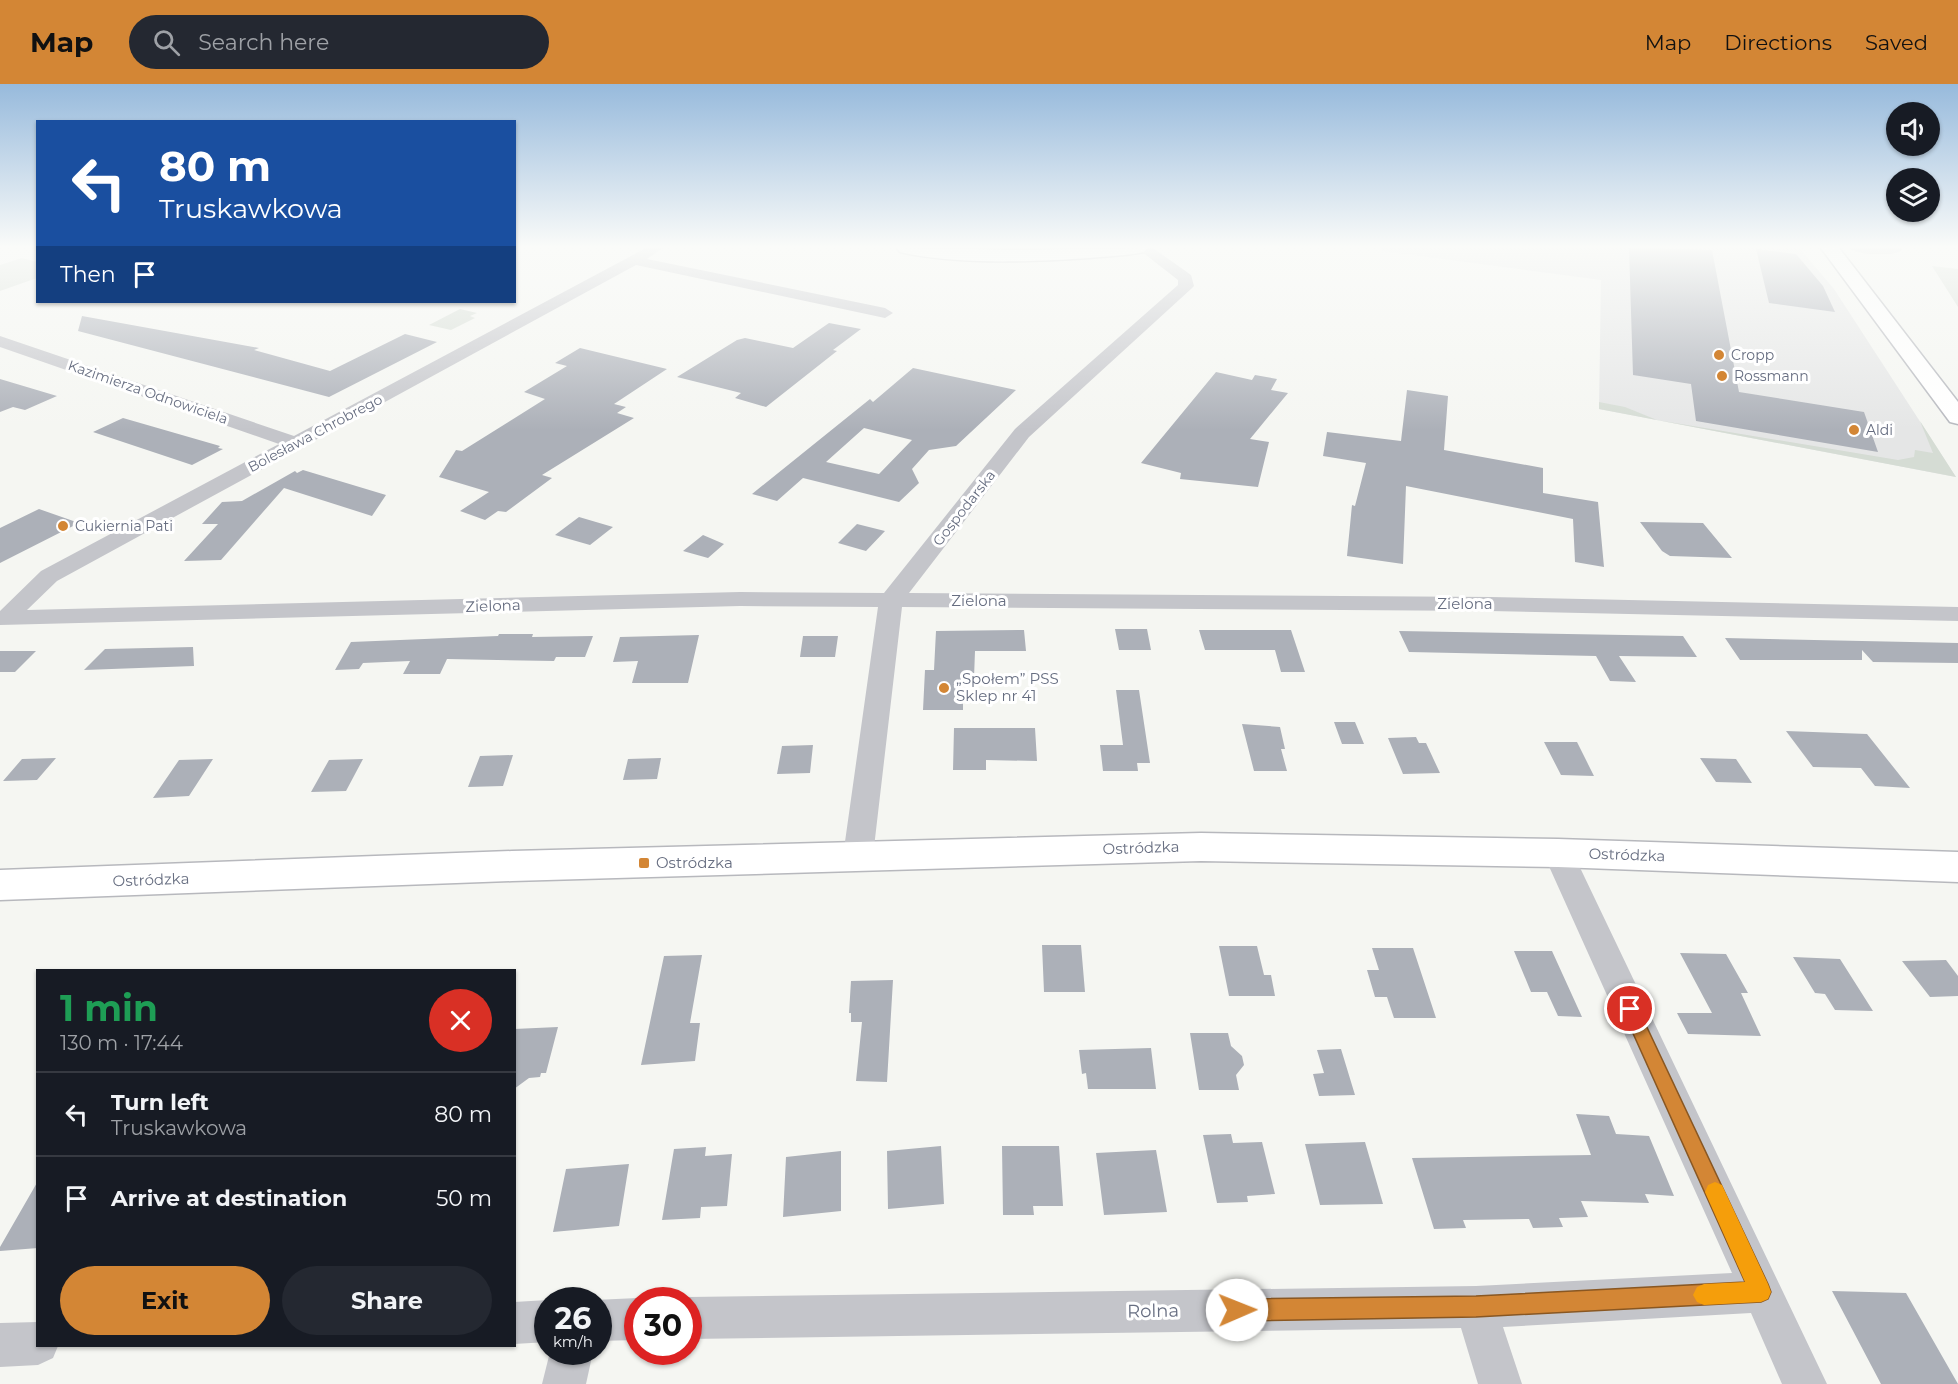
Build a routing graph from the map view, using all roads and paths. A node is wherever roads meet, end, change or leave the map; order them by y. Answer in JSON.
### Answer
{"nodes":[{"id":1,"x":543,"y":309,"type":"edge"},
{"id":2,"x":864,"y":309,"type":"edge"},
{"id":3,"x":1161,"y":309,"type":"edge"},
{"id":4,"x":1877,"y":309,"type":"edge"},
{"id":5,"x":1891,"y":309,"type":"edge"},
{"id":6,"x":885,"y":313,"type":"dead end"},
{"id":7,"x":0,"y":341,"type":"edge"},
{"id":8,"x":1914,"y":357,"type":"junction"},
{"id":9,"x":1958,"y":417,"type":"edge"},
{"id":10,"x":296,"y":443,"type":"junction"},
{"id":11,"x":891,"y":600,"type":"junction"},
{"id":12,"x":1958,"y":614,"type":"edge"},
{"id":13,"x":4,"y":618,"type":"edge"},
{"id":14,"x":1558,"y":853,"type":"junction"},
{"id":15,"x":858,"y":856,"type":"junction"},
{"id":16,"x":1958,"y":867,"type":"edge"},
{"id":17,"x":0,"y":885,"type":"edge"},
{"id":18,"x":1761,"y":1292,"type":"junction"},
{"id":19,"x":1476,"y":1307,"type":"junction"},
{"id":20,"x":702,"y":1318,"type":"edge"},
{"id":21,"x":534,"y":1322,"type":"edge"},
{"id":22,"x":516,"y":1323,"type":"edge"},
{"id":23,"x":36,"y":1343,"type":"edge"},
{"id":24,"x":0,"y":1345,"type":"edge"},
{"id":25,"x":569,"y":1365,"type":"edge"},
{"id":26,"x":564,"y":1384,"type":"edge"},
{"id":27,"x":1500,"y":1384,"type":"edge"},
{"id":28,"x":1805,"y":1384,"type":"edge"}],
"edges":[{"from":1,"to":10,"type":"street","name":"Bolesława Chrobrego"},
{"from":2,"to":6,"type":"street"},
{"from":3,"to":11,"type":"street","name":"Gospodarska"},
{"from":4,"to":8,"type":"main road"},
{"from":5,"to":8,"type":"main road"},
{"from":7,"to":10,"type":"street","name":"Kazimierza Odnowiciela"},
{"from":8,"to":9,"type":"main road"},
{"from":10,"to":13,"type":"street","name":"Bolesława Chrobrego"},
{"from":11,"to":12,"type":"street","name":"Zielona"},
{"from":11,"to":13,"type":"street","name":"Zielona"},
{"from":11,"to":15,"type":"street"},
{"from":14,"to":15,"type":"main road","name":"Ostródzka"},
{"from":14,"to":16,"type":"main road","name":"Ostródzka"},
{"from":14,"to":18,"type":"street"},
{"from":15,"to":17,"type":"main road","name":"Ostródzka"},
{"from":18,"to":19,"type":"street","name":"Rolna"},
{"from":18,"to":28,"type":"street"},
{"from":19,"to":20,"type":"street","name":"Rolna"},
{"from":19,"to":27,"type":"street"},
{"from":21,"to":22,"type":"street"},
{"from":23,"to":24,"type":"street"},
{"from":25,"to":26,"type":"street"}]}
